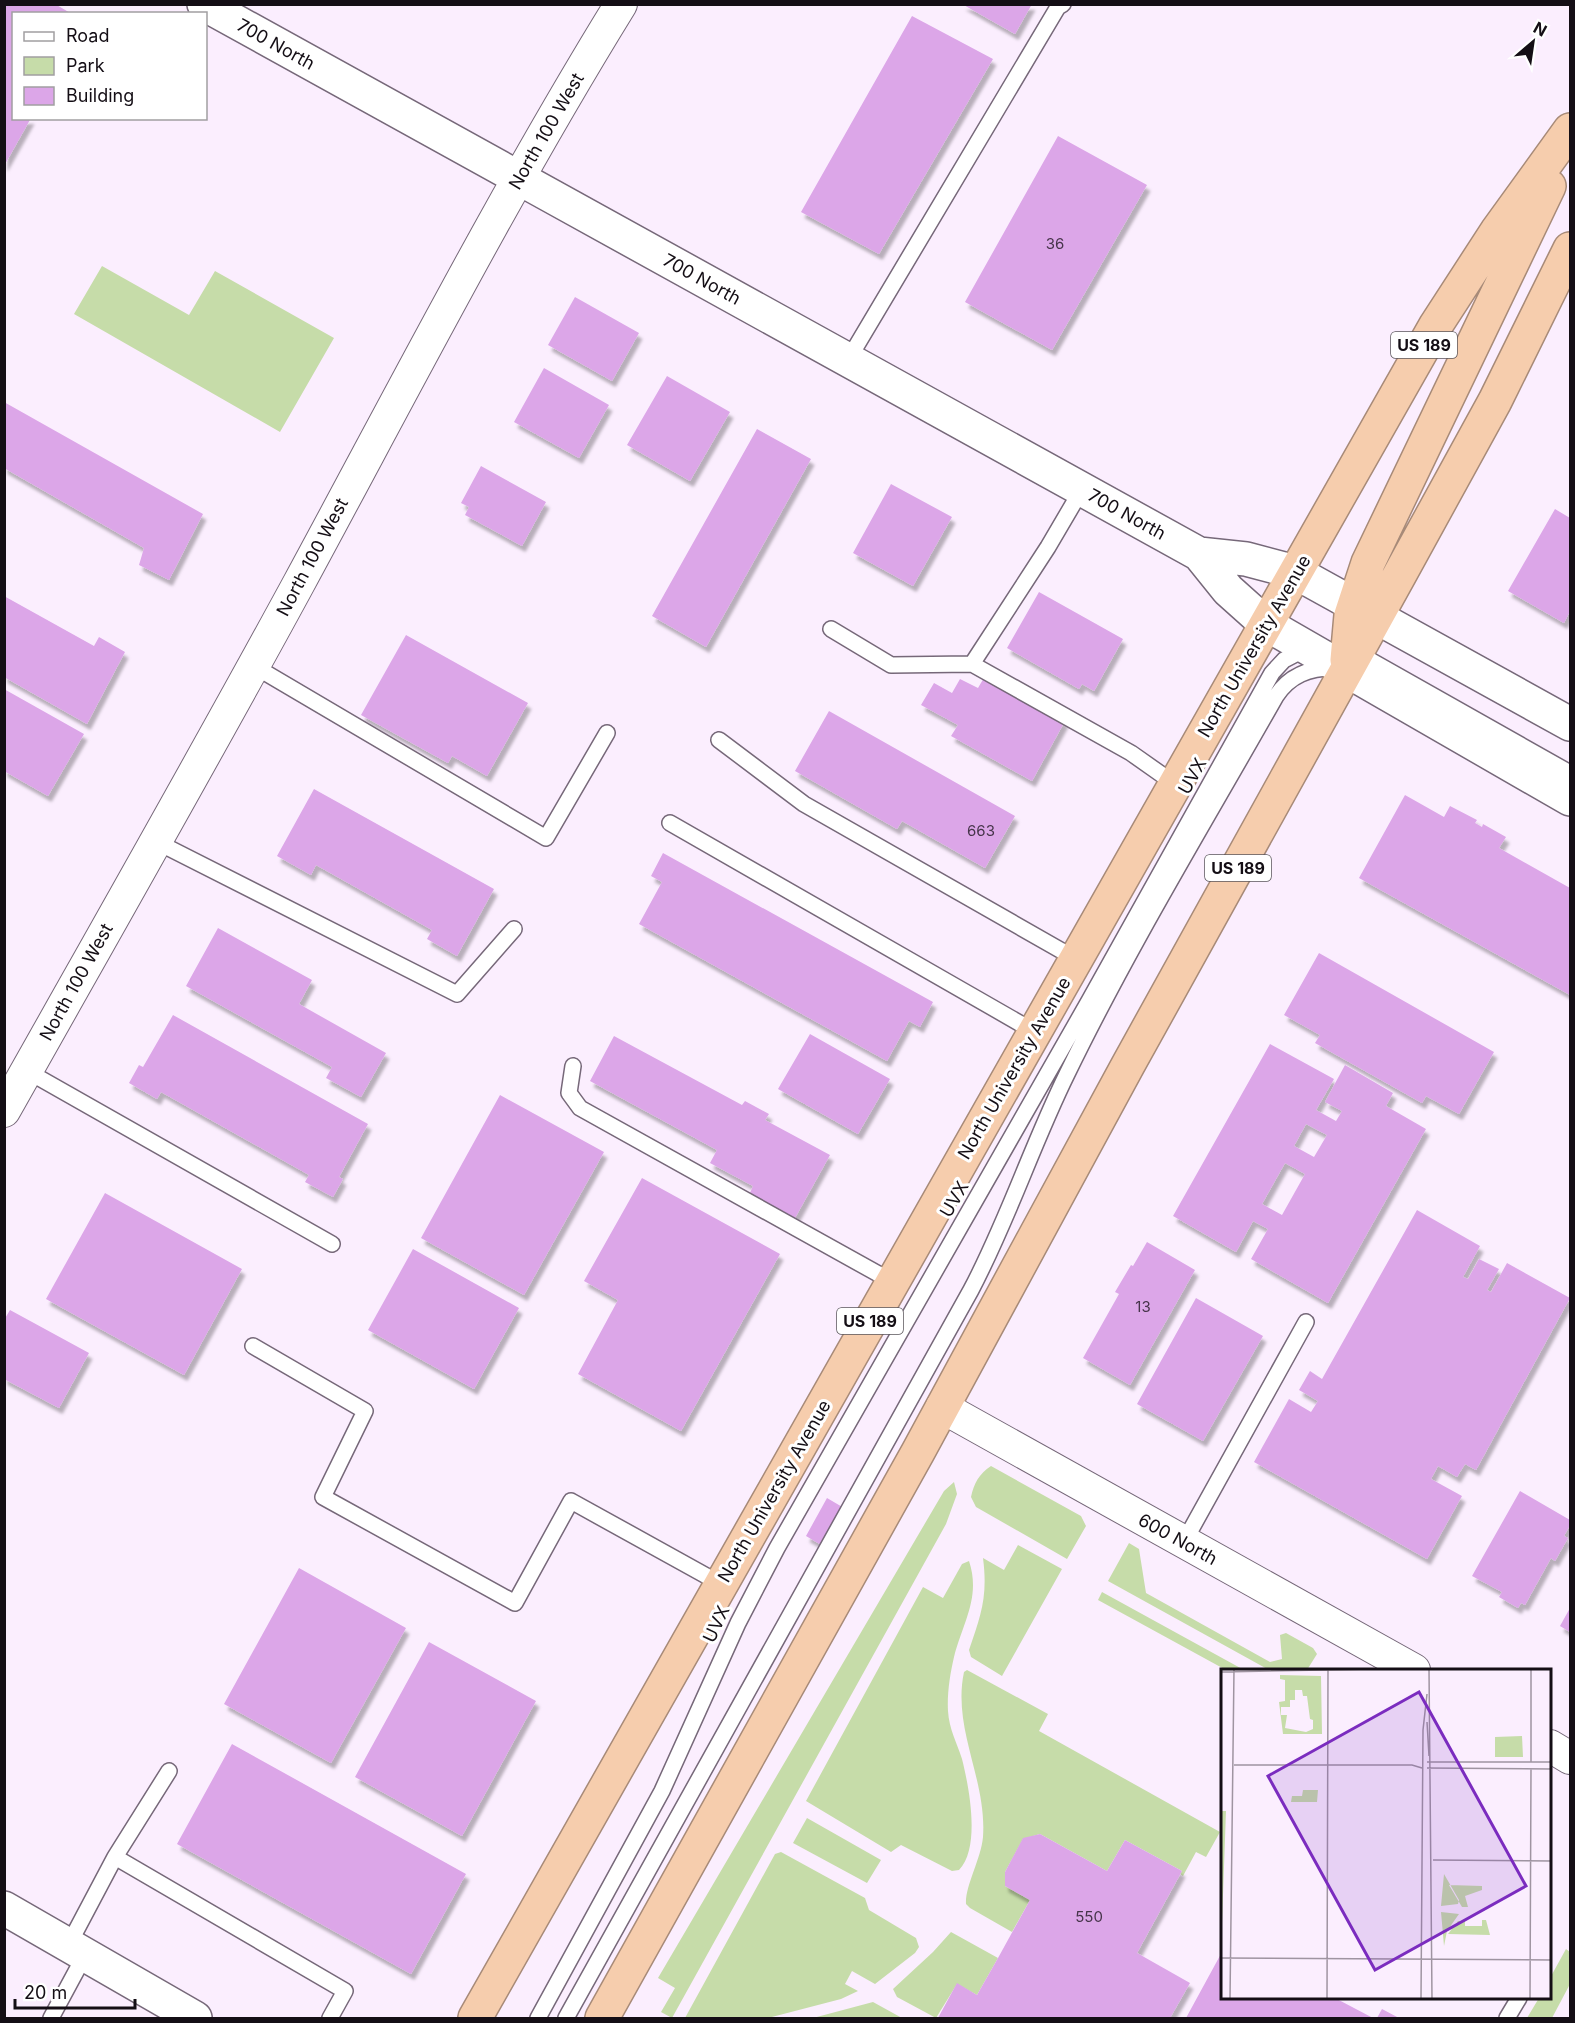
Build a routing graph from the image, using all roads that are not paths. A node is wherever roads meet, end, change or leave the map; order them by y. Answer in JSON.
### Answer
{"nodes":[{"id":1,"x":204,"y":4,"type":"edge"},
{"id":2,"x":621,"y":4,"type":"edge"},
{"id":3,"x":1064,"y":4,"type":"edge"},
{"id":4,"x":1570,"y":130,"type":"edge"},
{"id":5,"x":1570,"y":145,"type":"edge"},
{"id":6,"x":519,"y":178,"type":"junction"},
{"id":7,"x":1567,"y":265,"type":"edge"},
{"id":8,"x":848,"y":360,"type":"junction"},
{"id":9,"x":1082,"y":489,"type":"junction"},
{"id":10,"x":1199,"y":554,"type":"junction"},
{"id":11,"x":1295,"y":572,"type":"junction"},
{"id":12,"x":1365,"y":610,"type":"junction"},
{"id":13,"x":1266,"y":624,"type":"junction"},
{"id":14,"x":831,"y":629,"type":"dead end"},
{"id":15,"x":1308,"y":648,"type":"junction"},
{"id":16,"x":1350,"y":657,"type":"junction"},
{"id":17,"x":972,"y":664,"type":"junction"},
{"id":18,"x":254,"y":666,"type":"junction"},
{"id":19,"x":1570,"y":724,"type":"edge"},
{"id":20,"x":607,"y":733,"type":"dead end"},
{"id":21,"x":719,"y":740,"type":"dead end"},
{"id":22,"x":1570,"y":773,"type":"edge"},
{"id":23,"x":1175,"y":784,"type":"junction"},
{"id":24,"x":1570,"y":799,"type":"edge"},
{"id":25,"x":670,"y":822,"type":"dead end"},
{"id":26,"x":155,"y":841,"type":"junction"},
{"id":27,"x":514,"y":929,"type":"dead end"},
{"id":28,"x":1076,"y":959,"type":"junction"},
{"id":29,"x":1035,"y":1032,"type":"junction"},
{"id":30,"x":573,"y":1066,"type":"dead end"},
{"id":31,"x":27,"y":1071,"type":"junction"},
{"id":32,"x":4,"y":1111,"type":"edge"},
{"id":33,"x":332,"y":1244,"type":"dead end"},
{"id":34,"x":891,"y":1281,"type":"junction"},
{"id":35,"x":1306,"y":1322,"type":"dead end"},
{"id":36,"x":253,"y":1346,"type":"dead end"},
{"id":37,"x":942,"y":1407,"type":"junction"},
{"id":38,"x":1184,"y":1542,"type":"junction"},
{"id":39,"x":721,"y":1584,"type":"junction"},
{"id":40,"x":1410,"y":1669,"type":"edge"},
{"id":41,"x":1551,"y":1747,"type":"edge"},
{"id":42,"x":1570,"y":1758,"type":"edge"},
{"id":43,"x":169,"y":1771,"type":"dead end"},
{"id":44,"x":115,"y":1857,"type":"junction"},
{"id":45,"x":4,"y":1908,"type":"edge"},
{"id":46,"x":78,"y":1949,"type":"junction"},
{"id":47,"x":1518,"y":1999,"type":"edge"},
{"id":48,"x":51,"y":2019,"type":"edge"},
{"id":49,"x":195,"y":2019,"type":"edge"},
{"id":50,"x":330,"y":2019,"type":"edge"},
{"id":51,"x":475,"y":2019,"type":"edge"},
{"id":52,"x":538,"y":2019,"type":"edge"},
{"id":53,"x":566,"y":2019,"type":"edge"},
{"id":54,"x":602,"y":2019,"type":"edge"},
{"id":55,"x":1507,"y":2019,"type":"edge"}],
"edges":[{"from":1,"to":6,"type":"street","name":"700 North"},
{"from":2,"to":6,"type":"street","name":"North 100 West"},
{"from":3,"to":8,"type":"lane"},
{"from":4,"to":11,"type":"highway","name":"North University Avenue","number":"US 189"},
{"from":5,"to":12,"type":"highway"},
{"from":6,"to":8,"type":"street","name":"700 North"},
{"from":6,"to":18,"type":"street","name":"North 100 West"},
{"from":7,"to":12,"type":"highway","number":"US 189"},
{"from":8,"to":9,"type":"street","name":"700 North"},
{"from":9,"to":10,"type":"street","name":"700 North"},
{"from":9,"to":17,"type":"lane"},
{"from":10,"to":11,"type":"street","name":"700 North"},
{"from":10,"to":13,"type":"street","name":"700 North"},
{"from":11,"to":12,"type":"street","name":"700 North"},
{"from":11,"to":13,"type":"highway","name":"North University Avenue","number":"US 189"},
{"from":12,"to":16,"type":"highway","number":"US 189"},
{"from":12,"to":19,"type":"street","name":"700 North"},
{"from":13,"to":15,"type":"street","name":"700 North"},
{"from":13,"to":23,"type":"highway","name":"North University Avenue","number":"US 189"},
{"from":14,"to":17,"type":"lane"},
{"from":15,"to":16,"type":"street","name":"700 North"},
{"from":15,"to":52,"type":"lane","name":"UVX"},
{"from":16,"to":22,"type":"lane","name":"UVX"},
{"from":16,"to":24,"type":"street","name":"700 North"},
{"from":16,"to":37,"type":"highway","number":"US 189"},
{"from":16,"to":53,"type":"lane","name":"UVX"},
{"from":17,"to":23,"type":"lane"},
{"from":18,"to":20,"type":"lane"},
{"from":18,"to":26,"type":"street","name":"North 100 West"},
{"from":21,"to":28,"type":"lane"},
{"from":23,"to":28,"type":"highway","name":"North University Avenue","number":"US 189"},
{"from":25,"to":29,"type":"lane"},
{"from":26,"to":27,"type":"lane"},
{"from":26,"to":31,"type":"street","name":"North 100 West"},
{"from":28,"to":29,"type":"highway","name":"North University Avenue","number":"US 189"},
{"from":29,"to":34,"type":"highway","name":"North University Avenue","number":"US 189"},
{"from":30,"to":34,"type":"lane"},
{"from":31,"to":32,"type":"street","name":"North 100 West"},
{"from":31,"to":33,"type":"lane"},
{"from":34,"to":39,"type":"highway","name":"North University Avenue","number":"US 189"},
{"from":35,"to":38,"type":"lane"},
{"from":36,"to":39,"type":"lane"},
{"from":37,"to":38,"type":"street","name":"600 North"},
{"from":37,"to":54,"type":"highway","number":"US 189"},
{"from":38,"to":40,"type":"street","name":"600 North"},
{"from":39,"to":51,"type":"highway","name":"North University Avenue","number":"US 189"},
{"from":41,"to":42,"type":"street"},
{"from":43,"to":44,"type":"lane"},
{"from":44,"to":46,"type":"lane"},
{"from":44,"to":50,"type":"lane"},
{"from":45,"to":46,"type":"street"},
{"from":46,"to":48,"type":"lane"},
{"from":46,"to":49,"type":"street"},
{"from":47,"to":55,"type":"lane"}]}
